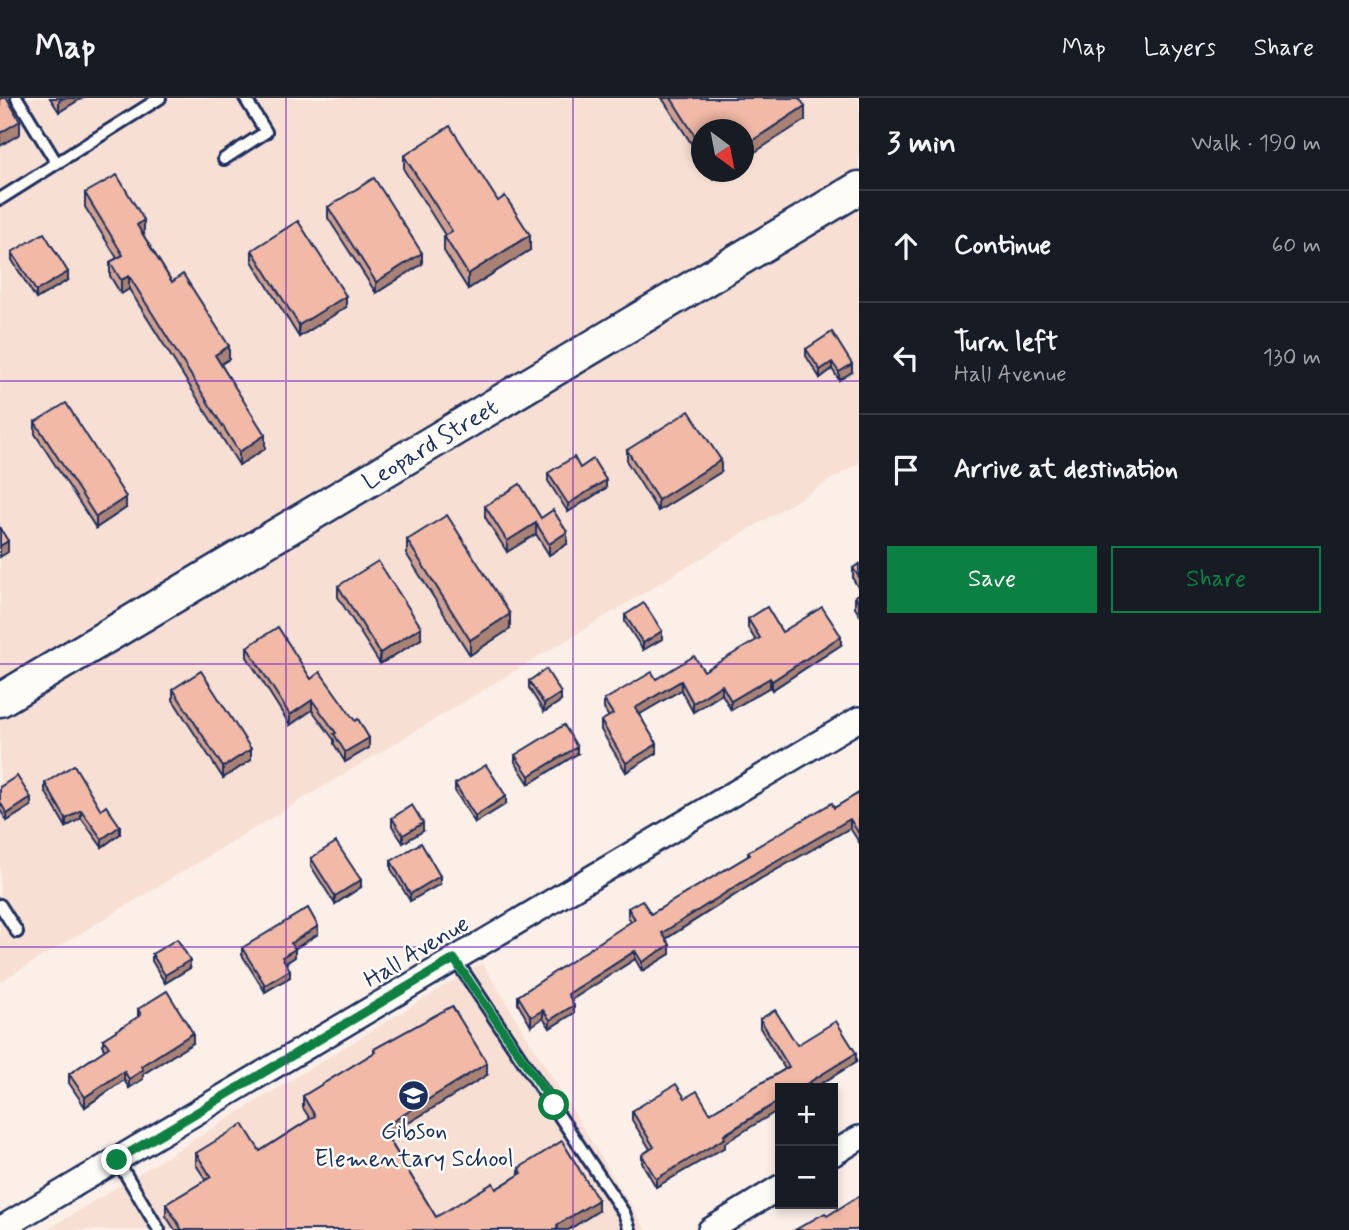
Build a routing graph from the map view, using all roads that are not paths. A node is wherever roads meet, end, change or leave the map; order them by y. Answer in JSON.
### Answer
{"nodes":[{"id":1,"x":17,"y":98,"type":"edge"},
{"id":2,"x":160,"y":98,"type":"edge"},
{"id":3,"x":245,"y":98,"type":"edge"},
{"id":4,"x":224,"y":159,"type":"dead end"},
{"id":5,"x":56,"y":162,"type":"junction"},
{"id":6,"x":859,"y":188,"type":"edge"},
{"id":7,"x":0,"y":199,"type":"edge"},
{"id":8,"x":0,"y":700,"type":"edge"},
{"id":9,"x":859,"y":719,"type":"edge"},
{"id":10,"x":0,"y":905,"type":"edge"},
{"id":11,"x":17,"y":932,"type":"dead end"},
{"id":12,"x":454,"y":959,"type":"junction"},
{"id":13,"x":859,"y":1138,"type":"edge"},
{"id":14,"x":838,"y":1151,"type":"edge"},
{"id":15,"x":117,"y":1160,"type":"junction"},
{"id":16,"x":775,"y":1189,"type":"edge"},
{"id":17,"x":0,"y":1229,"type":"edge"},
{"id":18,"x":159,"y":1230,"type":"edge"},
{"id":19,"x":630,"y":1230,"type":"edge"},
{"id":20,"x":710,"y":1230,"type":"edge"}],
"edges":[{"from":1,"to":5,"type":"lane"},
{"from":2,"to":5,"type":"lane"},
{"from":3,"to":4,"type":"lane"},
{"from":5,"to":7,"type":"lane"},
{"from":6,"to":8,"type":"main road","name":"Leopard Street"},
{"from":9,"to":12,"type":"street","name":"Hall Avenue"},
{"from":10,"to":11,"type":"lane"},
{"from":12,"to":15,"type":"street","name":"Hall Avenue"},
{"from":12,"to":19,"type":"lane"},
{"from":13,"to":14,"type":"street"},
{"from":15,"to":17,"type":"street","name":"Hall Avenue"},
{"from":15,"to":18,"type":"lane"},
{"from":16,"to":20,"type":"street"}]}
